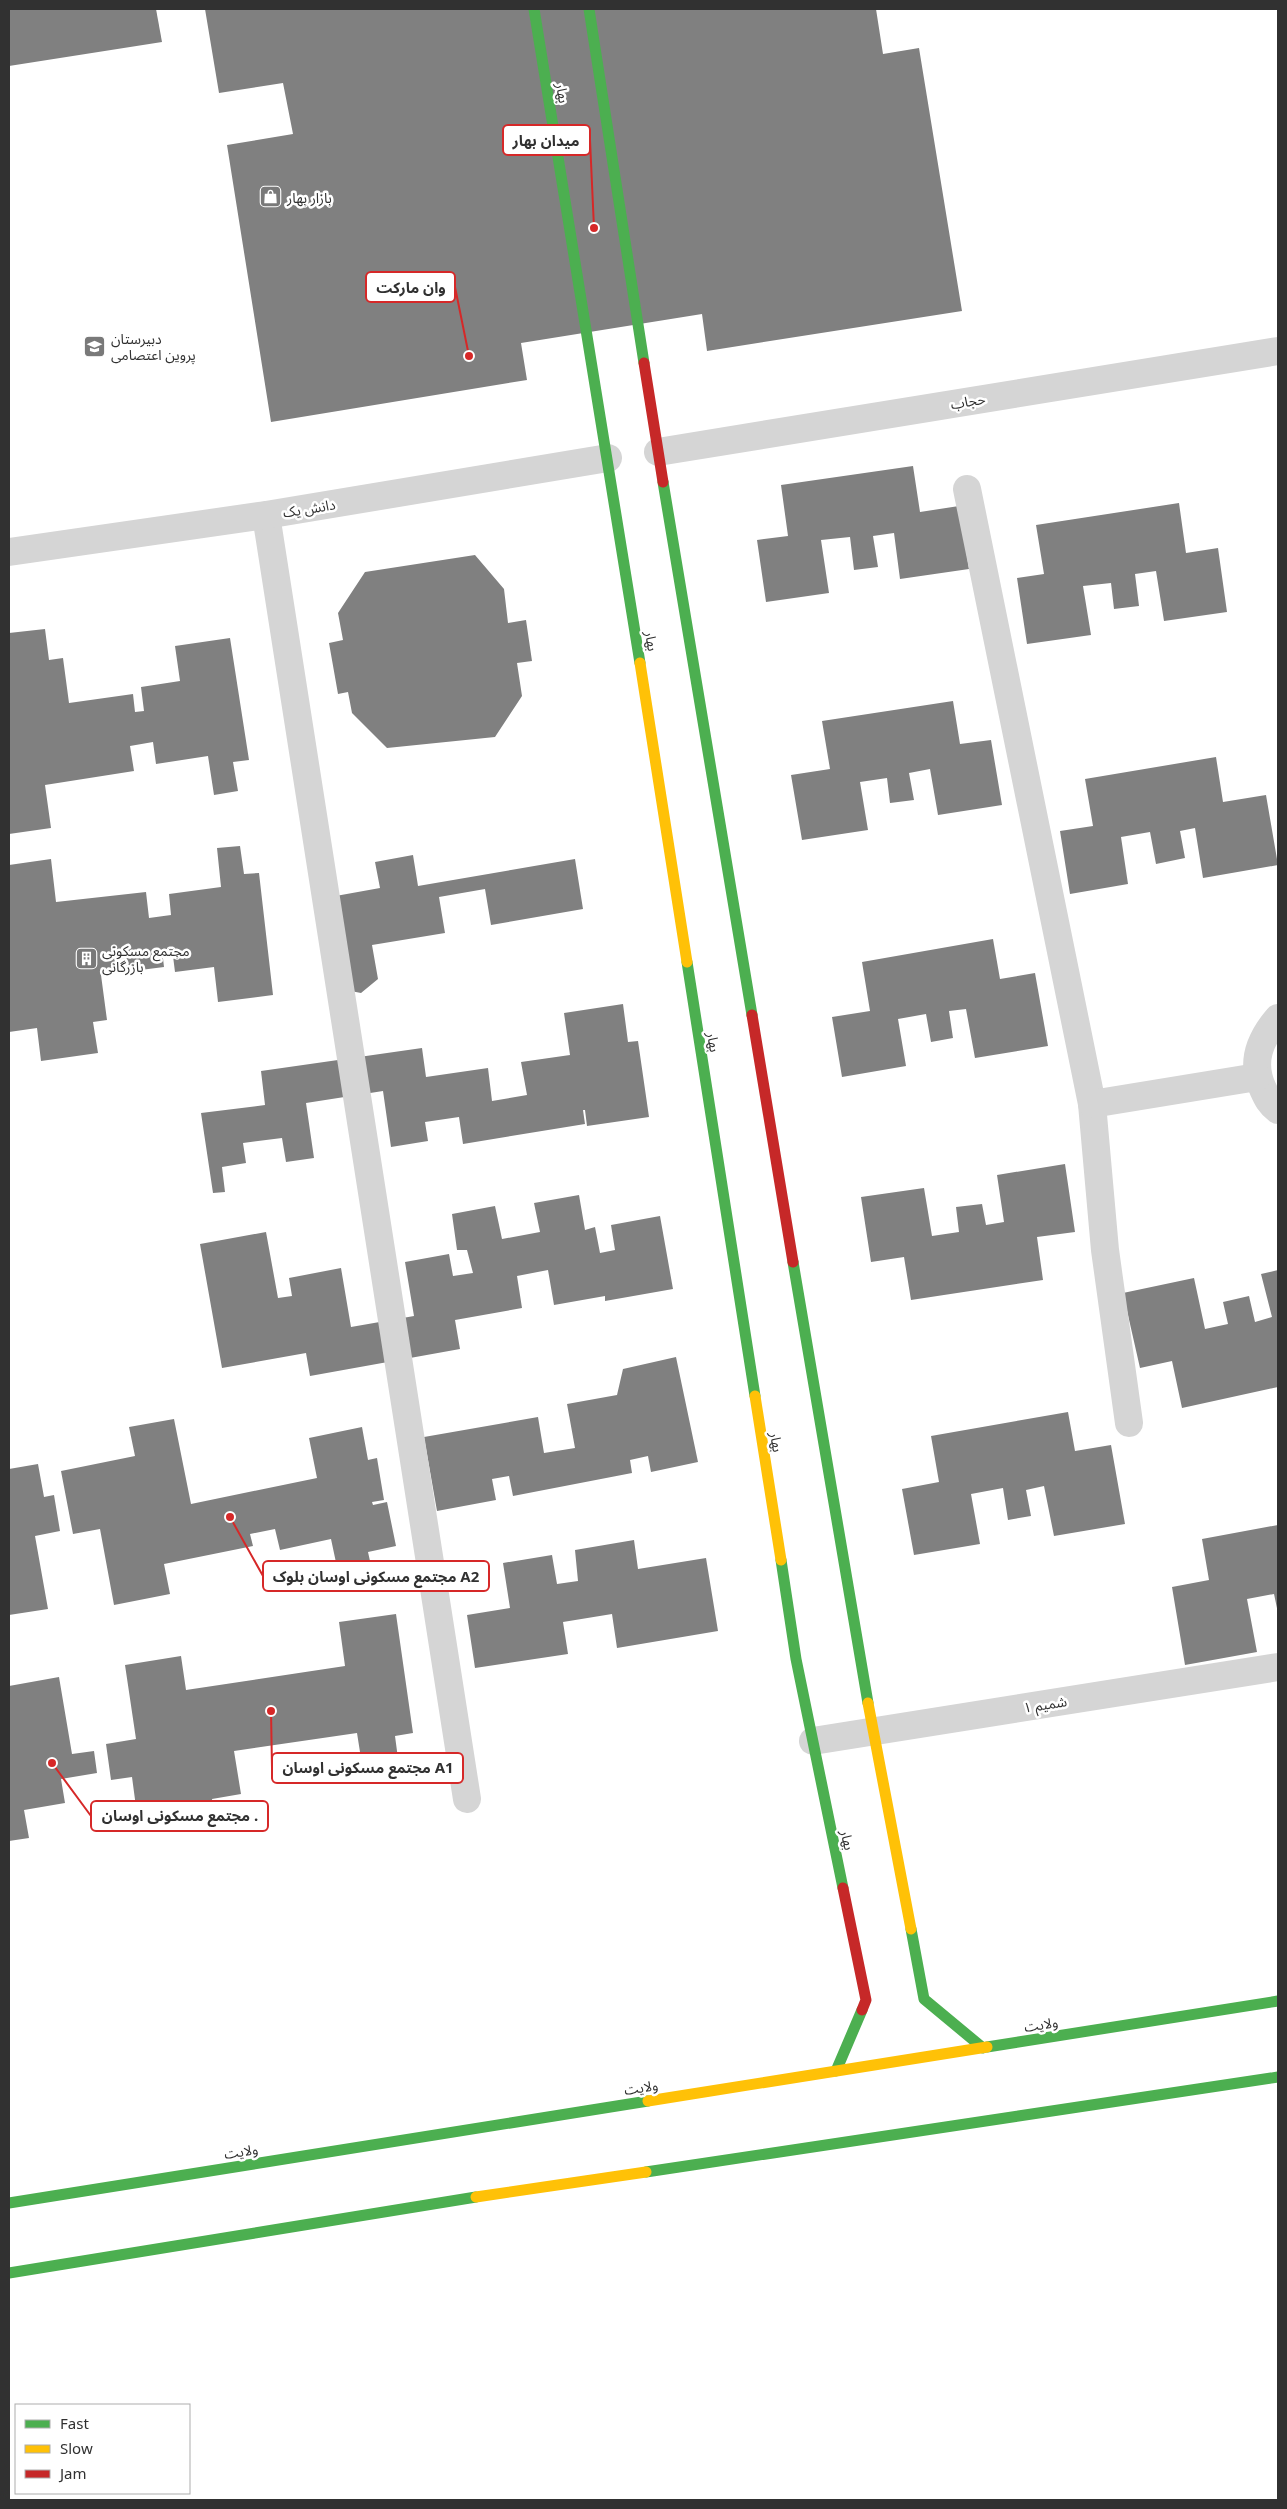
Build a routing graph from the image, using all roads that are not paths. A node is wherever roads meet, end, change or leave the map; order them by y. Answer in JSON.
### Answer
{"nodes":[{"id":1,"x":534,"y":9,"type":"edge"},
{"id":2,"x":589,"y":9,"type":"edge"},
{"id":3,"x":1278,"y":351,"type":"edge"},
{"id":4,"x":658,"y":452,"type":"junction"},
{"id":5,"x":608,"y":458,"type":"junction"},
{"id":6,"x":967,"y":489,"type":"dead end"},
{"id":7,"x":266,"y":515,"type":"junction"},
{"id":8,"x":9,"y":552,"type":"edge"},
{"id":9,"x":1278,"y":1018,"type":"edge"},
{"id":10,"x":1257,"y":1077,"type":"junction"},
{"id":11,"x":1092,"y":1104,"type":"junction"},
{"id":12,"x":1278,"y":1110,"type":"edge"},
{"id":13,"x":1128,"y":1422,"type":"dead end"},
{"id":14,"x":1278,"y":1667,"type":"edge"},
{"id":15,"x":874,"y":1731,"type":"junction"},
{"id":16,"x":813,"y":1741,"type":"junction"},
{"id":17,"x":466,"y":1798,"type":"dead end"},
{"id":18,"x":1278,"y":2001,"type":"edge"},
{"id":19,"x":983,"y":2048,"type":"junction"},
{"id":20,"x":836,"y":2071,"type":"junction"},
{"id":21,"x":1278,"y":2078,"type":"edge"},
{"id":22,"x":9,"y":2203,"type":"edge"},
{"id":23,"x":9,"y":2273,"type":"edge"}],
"edges":[{"from":1,"to":5,"type":"street","name":"بهار"},
{"from":2,"to":4,"type":"street"},
{"from":3,"to":4,"type":"street","name":"حجاب"},
{"from":4,"to":15,"type":"street"},
{"from":5,"to":7,"type":"street","name":"دانش یک"},
{"from":5,"to":16,"type":"street","name":"بهار"},
{"from":6,"to":11,"type":"street"},
{"from":7,"to":8,"type":"street","name":"دانش یک"},
{"from":7,"to":17,"type":"street"},
{"from":9,"to":10,"type":"street"},
{"from":10,"to":11,"type":"street"},
{"from":10,"to":12,"type":"street"},
{"from":11,"to":13,"type":"street"},
{"from":14,"to":15,"type":"street","name":"شمیم ۱"},
{"from":15,"to":16,"type":"street","name":"شمیم ۱"},
{"from":15,"to":19,"type":"street"},
{"from":16,"to":20,"type":"street","name":"بهار"},
{"from":18,"to":19,"type":"street","name":"ولایت"},
{"from":19,"to":20,"type":"street","name":"ولایت"},
{"from":20,"to":22,"type":"street","name":"ولایت"},
{"from":21,"to":23,"type":"street"}]}
